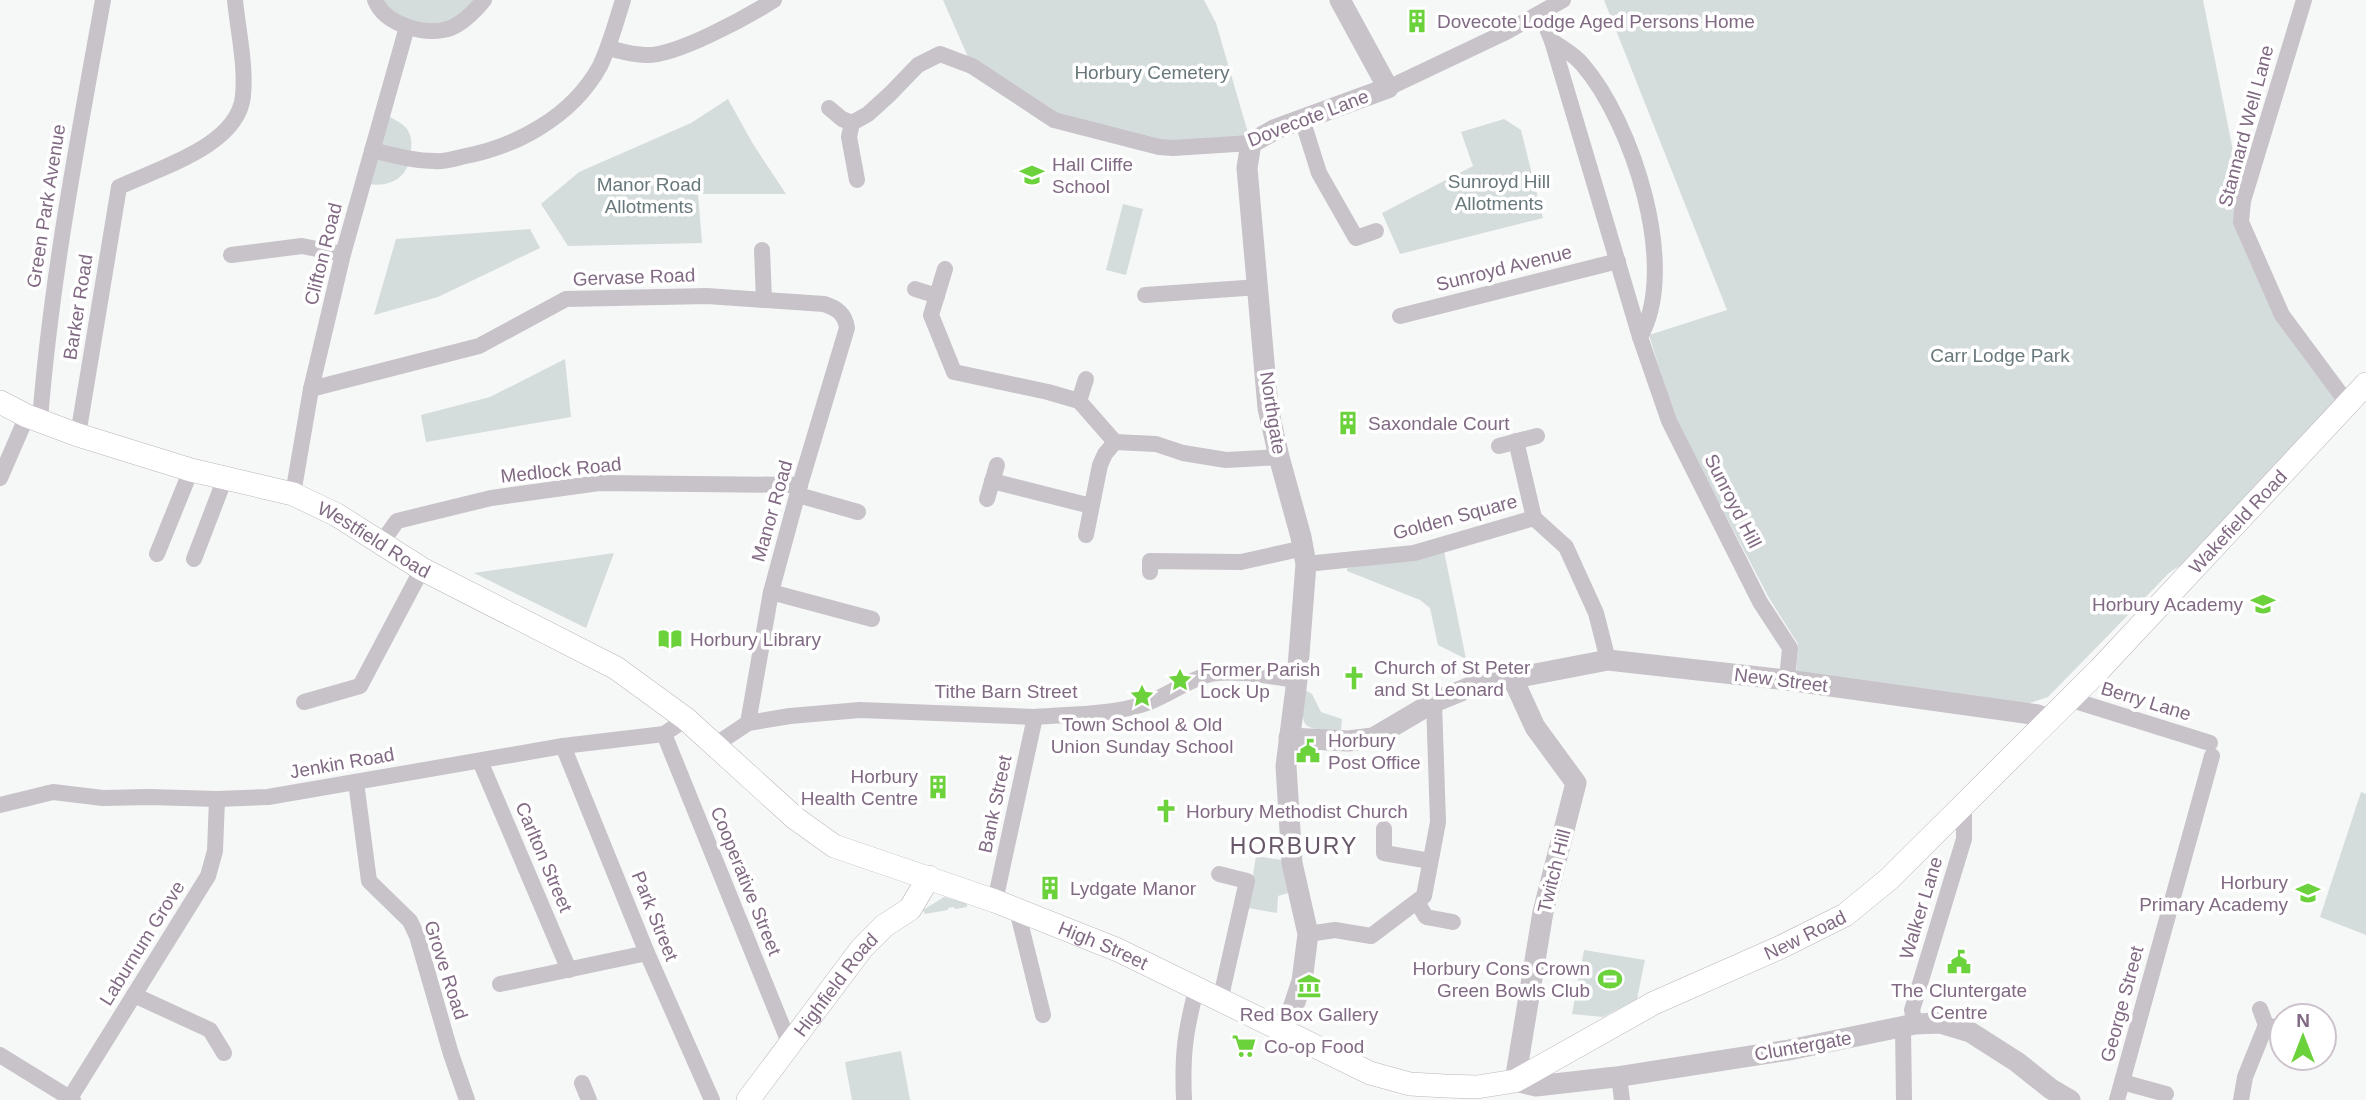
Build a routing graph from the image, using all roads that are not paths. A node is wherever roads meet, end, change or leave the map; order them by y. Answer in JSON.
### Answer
{"nodes":[{"id":1,"x":103,"y":0,"type":"edge"},
{"id":2,"x":235,"y":0,"type":"edge"},
{"id":3,"x":375,"y":0,"type":"edge"},
{"id":4,"x":484,"y":0,"type":"edge"},
{"id":5,"x":623,"y":0,"type":"edge"},
{"id":6,"x":774,"y":0,"type":"edge"},
{"id":7,"x":1340,"y":0,"type":"edge"},
{"id":8,"x":1563,"y":0,"type":"edge"},
{"id":9,"x":2304,"y":0,"type":"edge"},
{"id":10,"x":1541,"y":14,"type":"junction"},
{"id":11,"x":407,"y":27,"type":"junction"},
{"id":12,"x":1552,"y":41,"type":"junction"},
{"id":13,"x":608,"y":47,"type":"junction"},
{"id":14,"x":1388,"y":88,"type":"junction"},
{"id":15,"x":829,"y":108,"type":"dead end"},
{"id":16,"x":1302,"y":119,"type":"junction"},
{"id":17,"x":852,"y":123,"type":"junction"},
{"id":18,"x":1251,"y":143,"type":"junction"},
{"id":19,"x":372,"y":150,"type":"junction"},
{"id":20,"x":857,"y":180,"type":"dead end"},
{"id":21,"x":1376,"y":231,"type":"dead end"},
{"id":22,"x":762,"y":250,"type":"dead end"},
{"id":23,"x":344,"y":254,"type":"junction"},
{"id":24,"x":231,"y":255,"type":"dead end"},
{"id":25,"x":1618,"y":261,"type":"junction"},
{"id":26,"x":945,"y":269,"type":"dead end"},
{"id":27,"x":1259,"y":287,"type":"junction"},
{"id":28,"x":915,"y":289,"type":"dead end"},
{"id":29,"x":937,"y":296,"type":"junction"},
{"id":30,"x":1145,"y":296,"type":"dead end"},
{"id":31,"x":764,"y":300,"type":"junction"},
{"id":32,"x":842,"y":314,"type":"joint"},
{"id":33,"x":1400,"y":316,"type":"dead end"},
{"id":34,"x":1640,"y":337,"type":"junction"},
{"id":35,"x":1086,"y":379,"type":"dead end"},
{"id":36,"x":2366,"y":384,"type":"edge"},
{"id":37,"x":311,"y":389,"type":"junction"},
{"id":38,"x":1079,"y":401,"type":"junction"},
{"id":39,"x":0,"y":402,"type":"edge"},
{"id":40,"x":2348,"y":404,"type":"junction"},
{"id":41,"x":33,"y":418,"type":"junction"},
{"id":42,"x":78,"y":435,"type":"junction"},
{"id":43,"x":1537,"y":436,"type":"dead end"},
{"id":44,"x":1516,"y":441,"type":"junction"},
{"id":45,"x":1115,"y":442,"type":"junction"},
{"id":46,"x":1499,"y":446,"type":"dead end"},
{"id":47,"x":1279,"y":457,"type":"junction"},
{"id":48,"x":191,"y":470,"type":"junction"},
{"id":49,"x":0,"y":478,"type":"edge"},
{"id":50,"x":225,"y":478,"type":"junction"},
{"id":51,"x":799,"y":490,"type":"junction"},
{"id":52,"x":293,"y":494,"type":"junction"},
{"id":53,"x":987,"y":499,"type":"dead end"},
{"id":54,"x":1091,"y":506,"type":"junction"},
{"id":55,"x":858,"y":512,"type":"dead end"},
{"id":56,"x":1534,"y":518,"type":"junction"},
{"id":57,"x":1086,"y":535,"type":"dead end"},
{"id":58,"x":382,"y":542,"type":"junction"},
{"id":59,"x":157,"y":554,"type":"dead end"},
{"id":60,"x":1305,"y":556,"type":"junction"},
{"id":61,"x":194,"y":559,"type":"dead end"},
{"id":62,"x":422,"y":569,"type":"junction"},
{"id":63,"x":1150,"y":572,"type":"dead end"},
{"id":64,"x":771,"y":592,"type":"junction"},
{"id":65,"x":872,"y":619,"type":"dead end"},
{"id":66,"x":1608,"y":660,"type":"junction"},
{"id":67,"x":1513,"y":679,"type":"junction"},
{"id":68,"x":1297,"y":680,"type":"junction"},
{"id":69,"x":1787,"y":680,"type":"junction"},
{"id":70,"x":2069,"y":699,"type":"junction"},
{"id":71,"x":304,"y":702,"type":"dead end"},
{"id":72,"x":1434,"y":702,"type":"junction"},
{"id":73,"x":1035,"y":716,"type":"junction"},
{"id":74,"x":686,"y":719,"type":"junction"},
{"id":75,"x":2049,"y":719,"type":"junction"},
{"id":76,"x":748,"y":723,"type":"junction"},
{"id":77,"x":664,"y":734,"type":"junction"},
{"id":78,"x":1289,"y":738,"type":"junction"},
{"id":79,"x":715,"y":745,"type":"junction"},
{"id":80,"x":563,"y":746,"type":"junction"},
{"id":81,"x":2211,"y":750,"type":"joint"},
{"id":82,"x":480,"y":761,"type":"junction"},
{"id":83,"x":356,"y":782,"type":"junction"},
{"id":84,"x":217,"y":799,"type":"junction"},
{"id":85,"x":1964,"y":802,"type":"junction"},
{"id":86,"x":0,"y":805,"type":"edge"},
{"id":87,"x":1384,"y":829,"type":"dead end"},
{"id":88,"x":1430,"y":861,"type":"junction"},
{"id":89,"x":1219,"y":873,"type":"dead end"},
{"id":90,"x":929,"y":877,"type":"junction"},
{"id":91,"x":995,"y":901,"type":"junction"},
{"id":92,"x":1417,"y":902,"type":"junction"},
{"id":93,"x":1017,"y":911,"type":"junction"},
{"id":94,"x":1453,"y":922,"type":"dead end"},
{"id":95,"x":1308,"y":934,"type":"junction"},
{"id":96,"x":647,"y":953,"type":"junction"},
{"id":97,"x":569,"y":970,"type":"junction"},
{"id":98,"x":500,"y":984,"type":"dead end"},
{"id":99,"x":1196,"y":990,"type":"junction"},
{"id":100,"x":134,"y":995,"type":"junction"},
{"id":101,"x":1220,"y":1001,"type":"junction"},
{"id":102,"x":2260,"y":1009,"type":"dead end"},
{"id":103,"x":1042,"y":1015,"type":"dead end"},
{"id":104,"x":2268,"y":1019,"type":"edge"},
{"id":105,"x":1909,"y":1026,"type":"junction"},
{"id":106,"x":1284,"y":1032,"type":"junction"},
{"id":107,"x":2268,"y":1037,"type":"edge"},
{"id":108,"x":790,"y":1045,"type":"junction"},
{"id":109,"x":224,"y":1053,"type":"dead end"},
{"id":110,"x":0,"y":1055,"type":"edge"},
{"id":111,"x":1619,"y":1077,"type":"junction"},
{"id":112,"x":1515,"y":1081,"type":"junction"},
{"id":113,"x":2122,"y":1082,"type":"junction"},
{"id":114,"x":582,"y":1083,"type":"dead end"},
{"id":115,"x":2166,"y":1094,"type":"dead end"},
{"id":116,"x":71,"y":1099,"type":"edge"},
{"id":117,"x":467,"y":1100,"type":"edge"},
{"id":118,"x":589,"y":1100,"type":"edge"},
{"id":119,"x":712,"y":1100,"type":"edge"},
{"id":120,"x":748,"y":1100,"type":"edge"},
{"id":121,"x":1184,"y":1100,"type":"edge"},
{"id":122,"x":1622,"y":1100,"type":"edge"},
{"id":123,"x":1905,"y":1100,"type":"edge"},
{"id":124,"x":2070,"y":1100,"type":"edge"},
{"id":125,"x":2117,"y":1100,"type":"edge"},
{"id":126,"x":2241,"y":1100,"type":"edge"}],
"edges":[{"from":1,"to":41,"type":"street","name":"Green Park Avenue"},
{"from":2,"to":42,"type":"street","name":"Barker Road"},
{"from":3,"to":11,"type":"street"},
{"from":4,"to":11,"type":"street"},
{"from":5,"to":13,"type":"street"},
{"from":6,"to":13,"type":"street"},
{"from":7,"to":14,"type":"street"},
{"from":8,"to":10,"type":"street","name":"Dovecote Lane"},
{"from":9,"to":40,"type":"street","name":"Stannard Well Lane"},
{"from":10,"to":12,"type":"street","name":"Sunroyd Hill"},
{"from":10,"to":14,"type":"street","name":"Dovecote Lane"},
{"from":11,"to":19,"type":"street","name":"Clifton Road"},
{"from":12,"to":25,"type":"street","name":"Sunroyd Hill"},
{"from":12,"to":34,"type":"street"},
{"from":13,"to":19,"type":"street"},
{"from":14,"to":16,"type":"street","name":"Dovecote Lane"},
{"from":15,"to":17,"type":"street"},
{"from":16,"to":18,"type":"street","name":"Dovecote Lane"},
{"from":16,"to":21,"type":"street"},
{"from":17,"to":18,"type":"street","name":"Dovecote Lane"},
{"from":17,"to":20,"type":"street"},
{"from":18,"to":27,"type":"street","name":"Northgate"},
{"from":19,"to":23,"type":"street","name":"Clifton Road"},
{"from":22,"to":31,"type":"street"},
{"from":23,"to":24,"type":"street"},
{"from":23,"to":37,"type":"street","name":"Clifton Road"},
{"from":25,"to":33,"type":"street","name":"Sunroyd Avenue"},
{"from":25,"to":34,"type":"street","name":"Sunroyd Hill"},
{"from":26,"to":29,"type":"street"},
{"from":27,"to":30,"type":"street"},
{"from":27,"to":47,"type":"street","name":"Northgate"},
{"from":28,"to":29,"type":"street"},
{"from":29,"to":38,"type":"street"},
{"from":31,"to":32,"type":"street","name":"Gervase Road"},
{"from":31,"to":37,"type":"street","name":"Gervase Road"},
{"from":32,"to":51,"type":"street","name":"Manor Road"},
{"from":34,"to":69,"type":"street","name":"Sunroyd Hill"},
{"from":35,"to":38,"type":"street"},
{"from":36,"to":40,"type":"main road","name":"Wakefield Road"},
{"from":37,"to":52,"type":"street","name":"Clifton Road"},
{"from":38,"to":45,"type":"street"},
{"from":39,"to":41,"type":"main road","name":"Westfield Road"},
{"from":40,"to":70,"type":"main road","name":"Wakefield Road"},
{"from":41,"to":42,"type":"main road","name":"Westfield Road"},
{"from":41,"to":49,"type":"street","name":"Green Park Avenue"},
{"from":42,"to":48,"type":"main road","name":"Westfield Road"},
{"from":43,"to":44,"type":"street"},
{"from":44,"to":46,"type":"street"},
{"from":44,"to":56,"type":"street"},
{"from":45,"to":47,"type":"street"},
{"from":45,"to":54,"type":"street"},
{"from":47,"to":60,"type":"street","name":"Northgate"},
{"from":48,"to":50,"type":"main road","name":"Westfield Road"},
{"from":48,"to":59,"type":"street"},
{"from":50,"to":52,"type":"main road","name":"Westfield Road"},
{"from":50,"to":61,"type":"street"},
{"from":51,"to":55,"type":"street","name":"Medlock Road"},
{"from":51,"to":58,"type":"street","name":"Medlock Road"},
{"from":51,"to":64,"type":"street","name":"Manor Road"},
{"from":52,"to":58,"type":"main road","name":"Westfield Road"},
{"from":53,"to":54,"type":"street"},
{"from":54,"to":57,"type":"street"},
{"from":56,"to":60,"type":"street","name":"Golden Square"},
{"from":56,"to":66,"type":"street","name":"Golden Square"},
{"from":58,"to":62,"type":"main road","name":"Westfield Road"},
{"from":60,"to":63,"type":"street","name":"Golden Square"},
{"from":60,"to":68,"type":"street","name":"Northgate"},
{"from":62,"to":71,"type":"street"},
{"from":62,"to":74,"type":"main road","name":"Westfield Road"},
{"from":64,"to":65,"type":"street"},
{"from":64,"to":76,"type":"street","name":"Manor Road"},
{"from":66,"to":67,"type":"street","name":"New Street"},
{"from":66,"to":69,"type":"street","name":"New Street"},
{"from":67,"to":72,"type":"street","name":"New Street"},
{"from":67,"to":112,"type":"street","name":"Twitch Hill"},
{"from":68,"to":73,"type":"street","name":"Tithe Barn Street"},
{"from":68,"to":78,"type":"street","name":"Northgate"},
{"from":69,"to":75,"type":"street","name":"New Street"},
{"from":70,"to":75,"type":"main road","name":"Wakefield Road"},
{"from":70,"to":81,"type":"street","name":"Berry Lane"},
{"from":72,"to":78,"type":"street","name":"New Street"},
{"from":72,"to":88,"type":"street"},
{"from":73,"to":76,"type":"street","name":"Tithe Barn Street"},
{"from":73,"to":91,"type":"street","name":"Bank Street"},
{"from":74,"to":77,"type":"street","name":"Jenkin Road"},
{"from":74,"to":79,"type":"main road","name":"Westfield Road"},
{"from":75,"to":85,"type":"main road","name":"New Road"},
{"from":76,"to":79,"type":"street","name":"Tithe Barn Street"},
{"from":77,"to":80,"type":"street","name":"Jenkin Road"},
{"from":77,"to":108,"type":"street","name":"Cooperative Street"},
{"from":78,"to":95,"type":"street","name":"Northgate"},
{"from":79,"to":90,"type":"main road","name":"High Street"},
{"from":80,"to":82,"type":"street","name":"Jenkin Road"},
{"from":80,"to":96,"type":"street","name":"Park Street"},
{"from":81,"to":113,"type":"street","name":"George Street"},
{"from":82,"to":83,"type":"street","name":"Jenkin Road"},
{"from":82,"to":97,"type":"street","name":"Carlton Street"},
{"from":83,"to":84,"type":"street","name":"Jenkin Road"},
{"from":83,"to":117,"type":"street","name":"Grove Road"},
{"from":84,"to":86,"type":"street","name":"Jenkin Road"},
{"from":84,"to":100,"type":"street","name":"Laburnum Grove"},
{"from":85,"to":105,"type":"street","name":"Walker Lane"},
{"from":85,"to":112,"type":"main road","name":"New Road"},
{"from":87,"to":88,"type":"street"},
{"from":88,"to":92,"type":"street"},
{"from":89,"to":101,"type":"street"},
{"from":90,"to":91,"type":"main road","name":"High Street"},
{"from":90,"to":108,"type":"main road","name":"Highfield Road"},
{"from":91,"to":93,"type":"main road","name":"High Street"},
{"from":92,"to":94,"type":"street"},
{"from":92,"to":95,"type":"street"},
{"from":93,"to":99,"type":"main road","name":"High Street"},
{"from":93,"to":103,"type":"street"},
{"from":95,"to":106,"type":"street","name":"Northgate"},
{"from":96,"to":97,"type":"street"},
{"from":96,"to":119,"type":"street","name":"Park Street"},
{"from":97,"to":98,"type":"street"},
{"from":99,"to":101,"type":"main road","name":"High Street"},
{"from":99,"to":121,"type":"street"},
{"from":100,"to":109,"type":"street"},
{"from":100,"to":116,"type":"street","name":"Laburnum Grove"},
{"from":101,"to":106,"type":"main road","name":"High Street"},
{"from":102,"to":104,"type":"street"},
{"from":105,"to":111,"type":"street","name":"Cluntergate"},
{"from":105,"to":123,"type":"street","name":"Walker Lane"},
{"from":105,"to":124,"type":"street","name":"Cluntergate"},
{"from":106,"to":112,"type":"main road","name":"High Street"},
{"from":107,"to":126,"type":"street"},
{"from":108,"to":120,"type":"main road","name":"Highfield Road"},
{"from":110,"to":116,"type":"street","name":"Laburnum Grove"},
{"from":111,"to":112,"type":"street","name":"Cluntergate"},
{"from":111,"to":122,"type":"street"},
{"from":113,"to":115,"type":"street"},
{"from":113,"to":125,"type":"street","name":"George Street"},
{"from":114,"to":118,"type":"street"}]}
